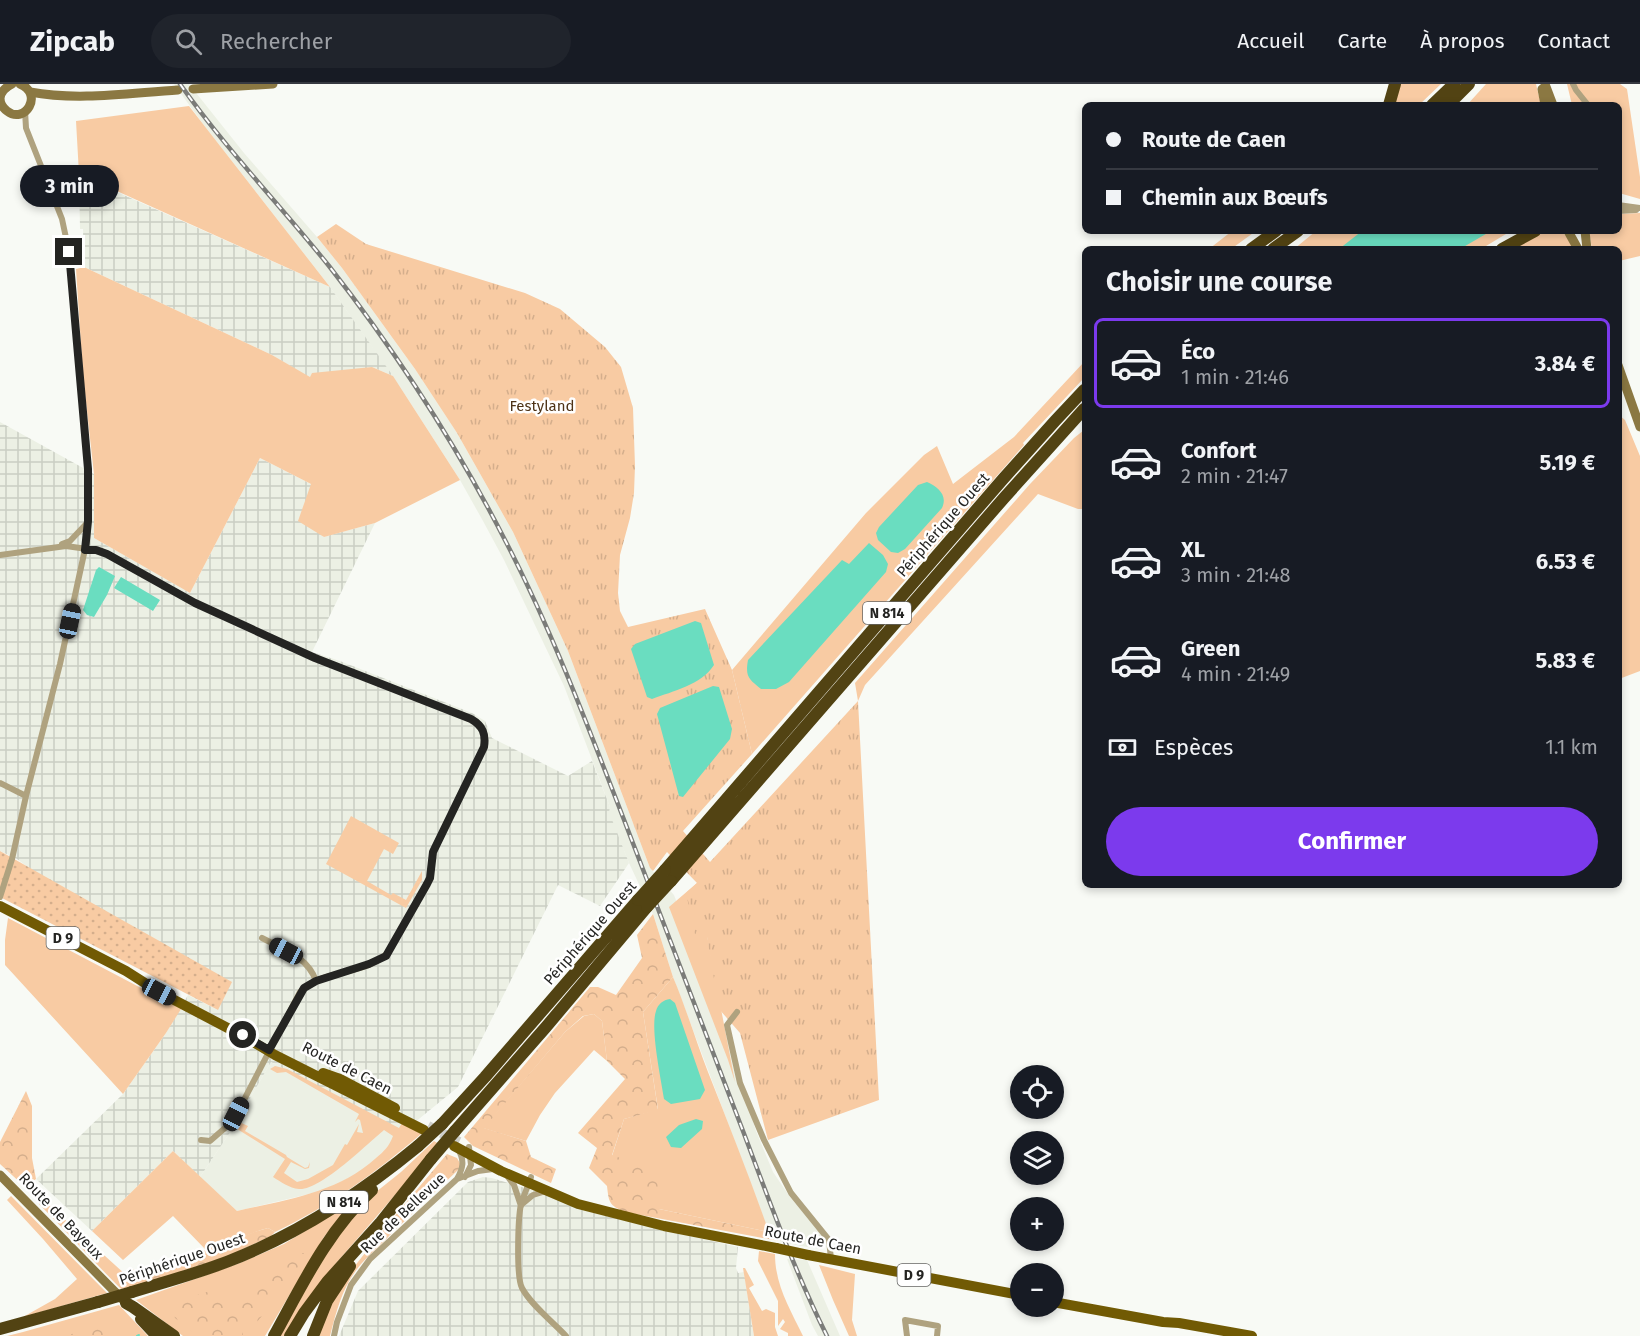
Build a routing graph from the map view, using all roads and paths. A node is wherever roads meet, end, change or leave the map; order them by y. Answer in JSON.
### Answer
{"nodes":[{"id":1,"x":12,"y":84,"type":"edge"},
{"id":2,"x":20,"y":84,"type":"edge"},
{"id":3,"x":273,"y":84,"type":"edge"},
{"id":4,"x":1395,"y":84,"type":"edge"},
{"id":5,"x":1454,"y":84,"type":"edge"},
{"id":6,"x":1469,"y":84,"type":"edge"},
{"id":7,"x":1540,"y":84,"type":"edge"},
{"id":8,"x":1545,"y":84,"type":"edge"},
{"id":9,"x":1573,"y":84,"type":"edge"},
{"id":10,"x":193,"y":89,"type":"dead end"},
{"id":11,"x":178,"y":90,"type":"dead end"},
{"id":12,"x":1,"y":92,"type":"edge"},
{"id":13,"x":31,"y":95,"type":"junction"},
{"id":14,"x":1390,"y":102,"type":"edge"},
{"id":15,"x":1435,"y":102,"type":"edge"},
{"id":16,"x":1451,"y":102,"type":"edge"},
{"id":17,"x":1544,"y":102,"type":"edge"},
{"id":18,"x":1552,"y":102,"type":"edge"},
{"id":19,"x":1586,"y":102,"type":"edge"},
{"id":20,"x":1,"y":105,"type":"edge"},
{"id":21,"x":25,"y":111,"type":"junction"},
{"id":22,"x":14,"y":114,"type":"junction"},
{"id":23,"x":26,"y":128,"type":"junction"},
{"id":24,"x":1622,"y":206,"type":"edge"},
{"id":25,"x":1640,"y":209,"type":"edge"},
{"id":26,"x":1622,"y":211,"type":"edge"},
{"id":27,"x":1272,"y":234,"type":"edge"},
{"id":28,"x":1294,"y":234,"type":"edge"},
{"id":29,"x":1301,"y":234,"type":"edge"},
{"id":30,"x":1517,"y":234,"type":"edge"},
{"id":31,"x":1530,"y":234,"type":"edge"},
{"id":32,"x":1255,"y":246,"type":"edge"},
{"id":33,"x":1277,"y":246,"type":"edge"},
{"id":34,"x":1288,"y":246,"type":"edge"},
{"id":35,"x":1496,"y":246,"type":"edge"},
{"id":36,"x":1508,"y":246,"type":"edge"},
{"id":37,"x":1622,"y":375,"type":"edge"},
{"id":38,"x":1082,"y":392,"type":"edge"},
{"id":39,"x":1082,"y":411,"type":"edge"},
{"id":40,"x":1082,"y":424,"type":"edge"},
{"id":41,"x":1640,"y":427,"type":"edge"},
{"id":42,"x":1004,"y":498,"type":"junction"},
{"id":43,"x":88,"y":521,"type":"junction"},
{"id":44,"x":56,"y":547,"type":"junction"},
{"id":45,"x":85,"y":550,"type":"junction"},
{"id":46,"x":0,"y":555,"type":"edge"},
{"id":47,"x":0,"y":783,"type":"edge"},
{"id":48,"x":26,"y":796,"type":"junction"},
{"id":49,"x":684,"y":857,"type":"junction"},
{"id":50,"x":0,"y":897,"type":"edge"},
{"id":51,"x":643,"y":903,"type":"junction"},
{"id":52,"x":0,"y":906,"type":"edge"},
{"id":53,"x":262,"y":938,"type":"dead end"},
{"id":54,"x":316,"y":981,"type":"junction"},
{"id":55,"x":737,"y":1012,"type":"dead end"},
{"id":56,"x":270,"y":1048,"type":"junction"},
{"id":57,"x":201,"y":1140,"type":"dead end"},
{"id":58,"x":461,"y":1145,"type":"junction"},
{"id":59,"x":418,"y":1146,"type":"junction"},
{"id":60,"x":499,"y":1169,"type":"junction"},
{"id":61,"x":0,"y":1175,"type":"edge"},
{"id":62,"x":461,"y":1178,"type":"junction"},
{"id":63,"x":530,"y":1180,"type":"junction"},
{"id":64,"x":546,"y":1191,"type":"junction"},
{"id":65,"x":521,"y":1206,"type":"junction"},
{"id":66,"x":601,"y":1210,"type":"junction"},
{"id":67,"x":381,"y":1222,"type":"junction"},
{"id":68,"x":831,"y":1259,"type":"junction"},
{"id":69,"x":1010,"y":1293,"type":"edge"},
{"id":70,"x":126,"y":1303,"type":"junction"},
{"id":71,"x":1064,"y":1304,"type":"edge"},
{"id":72,"x":1163,"y":1322,"type":"junction"},
{"id":73,"x":0,"y":1329,"type":"edge"},
{"id":74,"x":157,"y":1336,"type":"edge"},
{"id":75,"x":174,"y":1336,"type":"edge"},
{"id":76,"x":274,"y":1336,"type":"edge"},
{"id":77,"x":290,"y":1336,"type":"edge"},
{"id":78,"x":313,"y":1336,"type":"edge"},
{"id":79,"x":334,"y":1336,"type":"edge"},
{"id":80,"x":566,"y":1336,"type":"edge"},
{"id":81,"x":907,"y":1336,"type":"edge"},
{"id":82,"x":937,"y":1336,"type":"edge"},
{"id":83,"x":1204,"y":1336,"type":"edge"},
{"id":84,"x":1252,"y":1336,"type":"edge"}],
"edges":[{"from":1,"to":12,"type":"main road"},
{"from":2,"to":13,"type":"main road"},
{"from":3,"to":10,"type":"main road"},
{"from":4,"to":14,"type":"highway"},
{"from":5,"to":15,"type":"highway"},
{"from":6,"to":16,"type":"highway"},
{"from":7,"to":17,"type":"main road"},
{"from":8,"to":18,"type":"main road"},
{"from":9,"to":19,"type":"street"},
{"from":11,"to":13,"type":"main road"},
{"from":12,"to":20,"type":"main road"},
{"from":13,"to":21,"type":"main road"},
{"from":20,"to":22,"type":"main road"},
{"from":21,"to":22,"type":"main road"},
{"from":21,"to":23,"type":"street"},
{"from":22,"to":23,"type":"street"},
{"from":23,"to":43,"type":"street"},
{"from":24,"to":25,"type":"street"},
{"from":25,"to":26,"type":"street"},
{"from":27,"to":32,"type":"highway"},
{"from":28,"to":33,"type":"highway"},
{"from":29,"to":34,"type":"highway"},
{"from":30,"to":35,"type":"highway"},
{"from":31,"to":36,"type":"highway"},
{"from":37,"to":41,"type":"main road"},
{"from":38,"to":49,"type":"highway","name":"Périphérique Ouest","number":"N 814"},
{"from":39,"to":42,"type":"highway","name":"Périphérique Ouest","number":"N 814"},
{"from":40,"to":42,"type":"highway"},
{"from":42,"to":49,"type":"highway","name":"Périphérique Ouest","number":"N 814"},
{"from":43,"to":44,"type":"street"},
{"from":43,"to":45,"type":"street"},
{"from":44,"to":45,"type":"street"},
{"from":44,"to":46,"type":"street"},
{"from":45,"to":48,"type":"street"},
{"from":45,"to":54,"type":"street"},
{"from":47,"to":48,"type":"street"},
{"from":48,"to":50,"type":"street"},
{"from":49,"to":51,"type":"highway","name":"Périphérique Ouest","number":"N 814","bridge":true},
{"from":49,"to":51,"type":"highway","name":"Périphérique Ouest","number":"N 814","bridge":true},
{"from":51,"to":58,"type":"highway","name":"Périphérique Ouest","number":"N 814"},
{"from":51,"to":59,"type":"highway","name":"Périphérique Ouest","number":"N 814","bridge":true},
{"from":52,"to":56,"type":"main road","name":"Route de Caen","number":"D 9"},
{"from":53,"to":54,"type":"street"},
{"from":54,"to":56,"type":"street"},
{"from":55,"to":68,"type":"street"},
{"from":56,"to":56,"type":"main road","name":"Route de Caen","number":"D 9"},
{"from":56,"to":57,"type":"street"},
{"from":58,"to":60,"type":"main road","name":"Route de Caen"},
{"from":58,"to":62,"type":"street"},
{"from":58,"to":62,"type":"street","name":"Rue de Bellevue"},
{"from":58,"to":63,"type":"main road","name":"Route de Caen","number":"D 9"},
{"from":58,"to":67,"type":"highway","name":"Périphérique Ouest","number":"N 814","bridge":true},
{"from":59,"to":73,"type":"highway","name":"Périphérique Ouest","number":"N 814","bridge":true},
{"from":59,"to":76,"type":"highway"},
{"from":60,"to":62,"type":"street","name":"Rue de Bellevue"},
{"from":60,"to":63,"type":"main road","name":"Route de Caen","number":"D 9"},
{"from":60,"to":65,"type":"street","name":"Route de Caen"},
{"from":61,"to":70,"type":"main road","name":"Route de Bayeux"},
{"from":62,"to":79,"type":"street","name":"Rue de Bellevue"},
{"from":63,"to":64,"type":"main road","name":"Route de Caen","number":"D 9"},
{"from":63,"to":65,"type":"street"},
{"from":63,"to":66,"type":"main road","name":"Route de Caen","number":"D 9"},
{"from":64,"to":65,"type":"street"},
{"from":64,"to":66,"type":"main road","name":"Route de Caen","number":"D 9"},
{"from":65,"to":80,"type":"street"},
{"from":66,"to":68,"type":"main road","name":"Route de Caen","number":"D 9","bridge":true},
{"from":67,"to":77,"type":"highway","name":"Périphérique Ouest","number":"N 814"},
{"from":67,"to":78,"type":"highway"},
{"from":68,"to":69,"type":"main road","name":"Route de Caen","number":"D 9"},
{"from":70,"to":74,"type":"highway"},
{"from":70,"to":75,"type":"highway"},
{"from":71,"to":72,"type":"main road"},
{"from":72,"to":83,"type":"main road"},
{"from":72,"to":84,"type":"main road"},
{"from":81,"to":82,"type":"street"}]}
